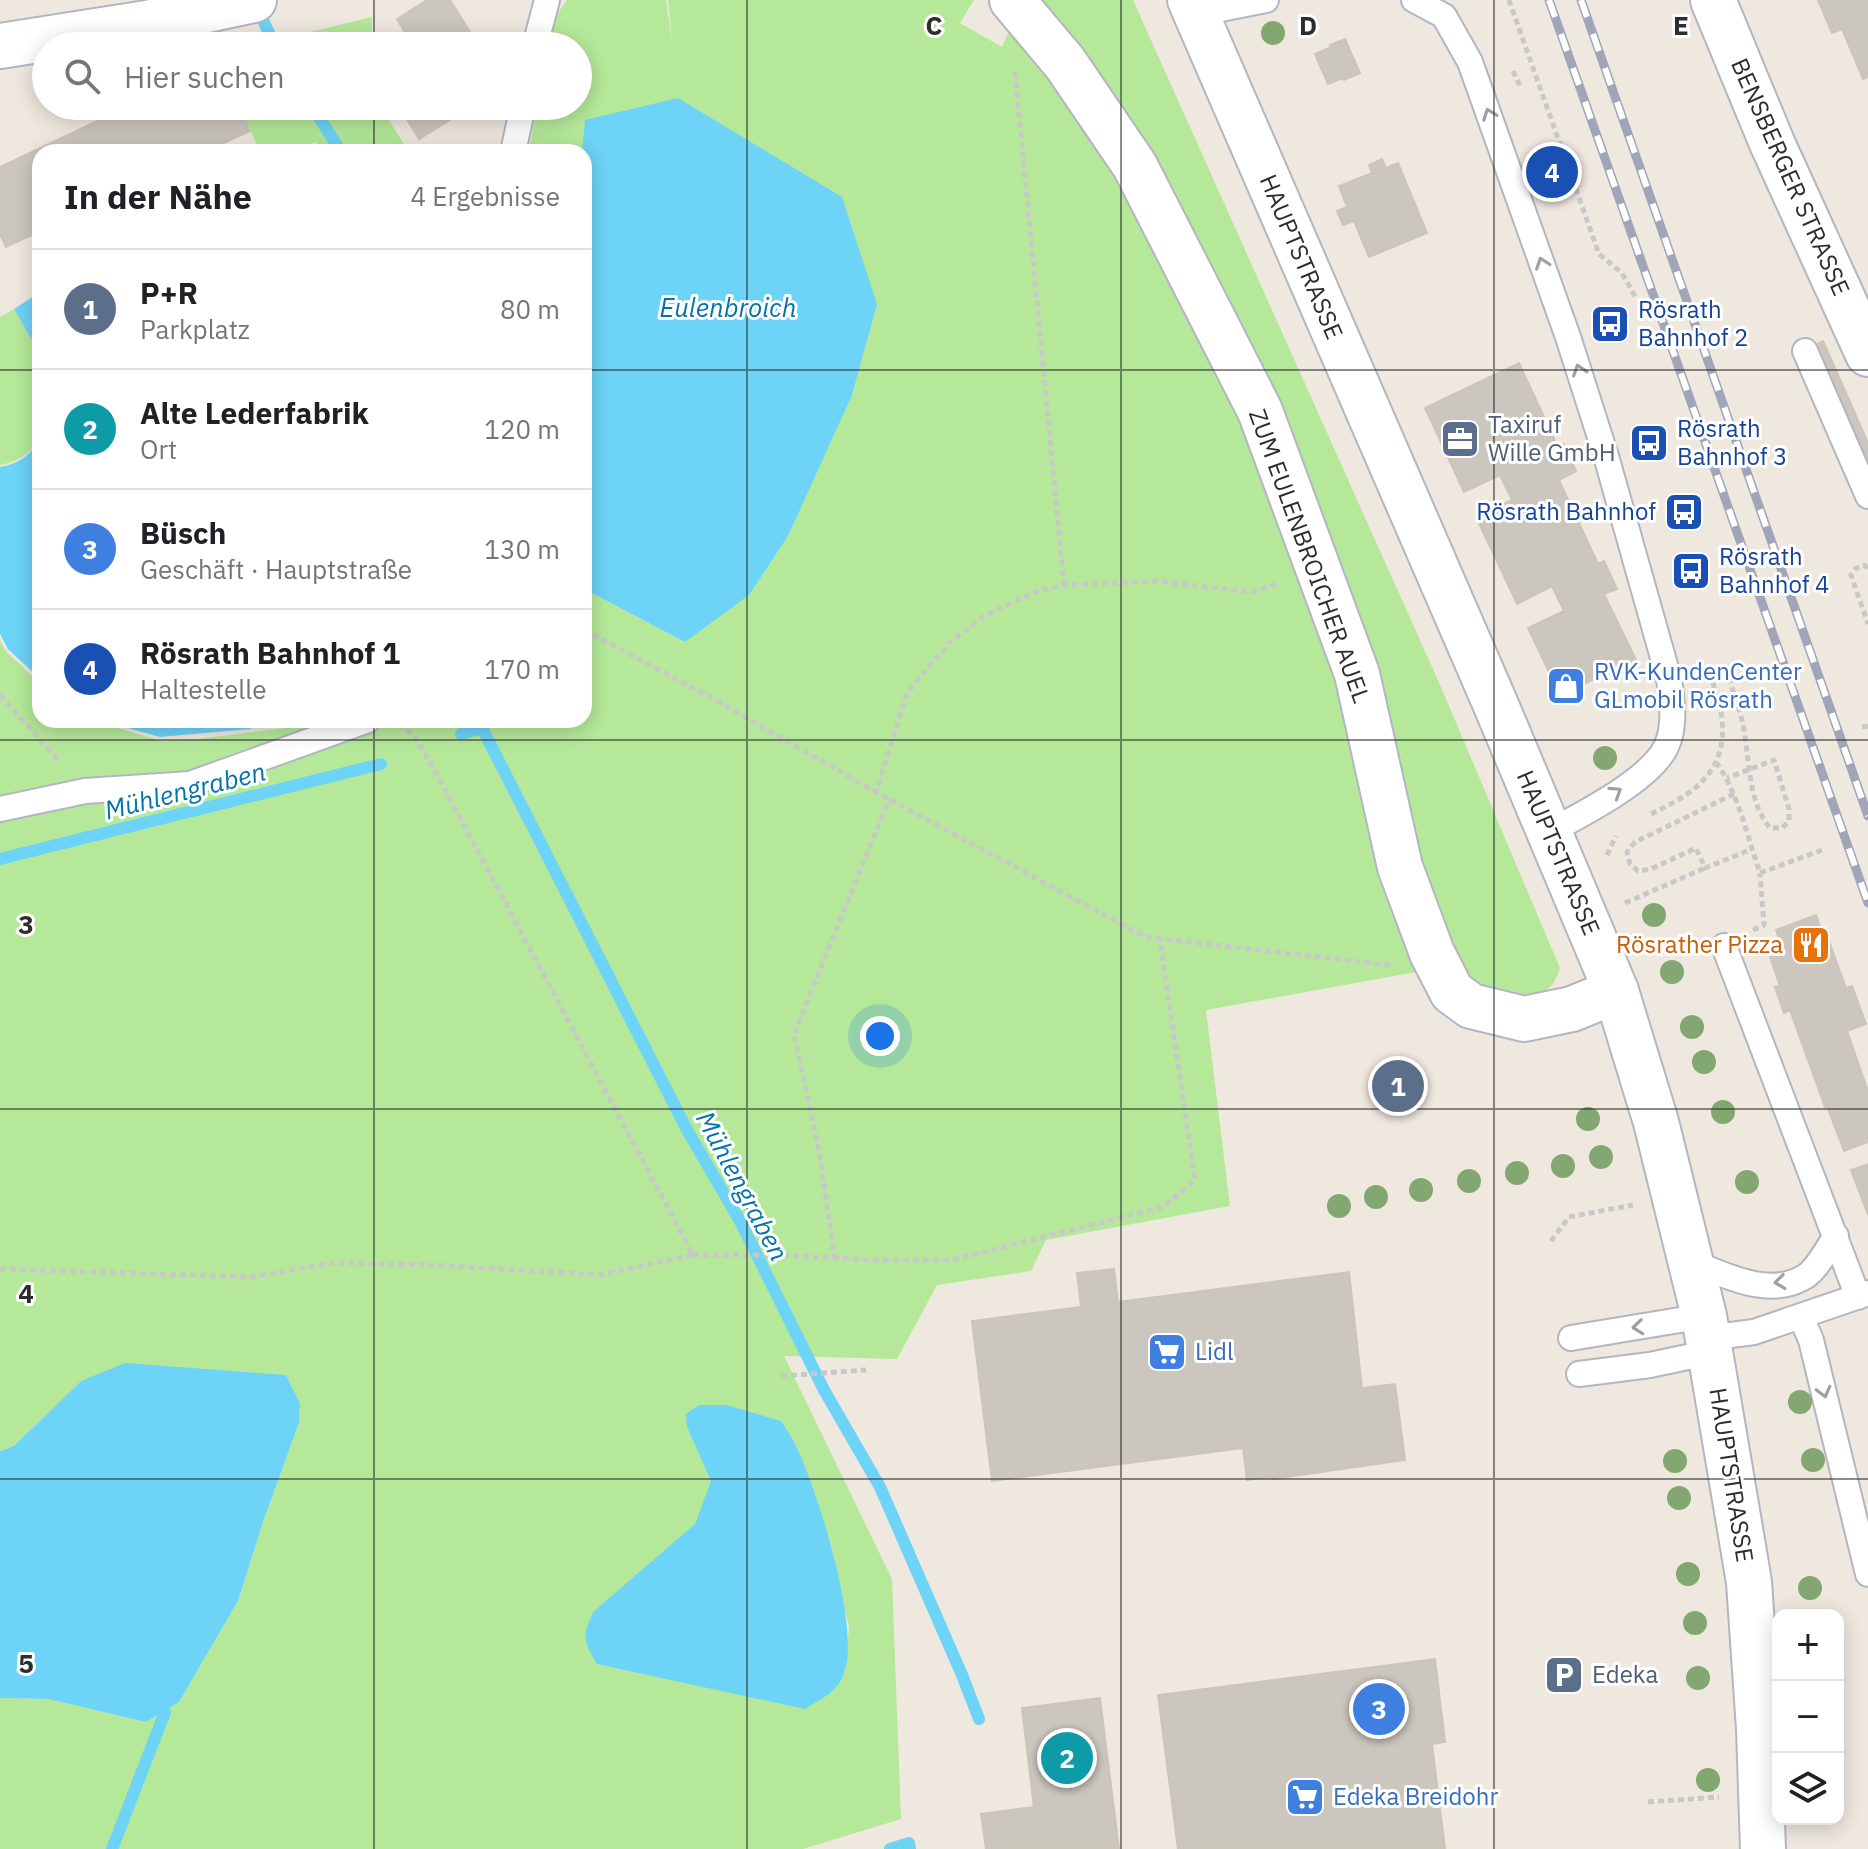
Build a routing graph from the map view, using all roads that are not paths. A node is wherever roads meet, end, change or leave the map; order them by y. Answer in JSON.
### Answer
{"nodes":[{"id":1,"x":547,"y":0,"type":"edge"},
{"id":2,"x":1012,"y":0,"type":"edge"},
{"id":3,"x":1266,"y":0,"type":"edge"},
{"id":4,"x":1414,"y":0,"type":"edge"},
{"id":5,"x":1713,"y":0,"type":"edge"},
{"id":6,"x":237,"y":4,"type":"edge"},
{"id":7,"x":1193,"y":7,"type":"edge"},
{"id":8,"x":89,"y":32,"type":"edge"},
{"id":9,"x":539,"y":32,"type":"edge"},
{"id":10,"x":32,"y":41,"type":"edge"},
{"id":11,"x":0,"y":46,"type":"edge"},
{"id":12,"x":520,"y":120,"type":"edge"},
{"id":13,"x":515,"y":144,"type":"edge"},
{"id":14,"x":1805,"y":351,"type":"dead end"},
{"id":15,"x":1868,"y":354,"type":"edge"},
{"id":16,"x":1868,"y":496,"type":"edge"},
{"id":17,"x":346,"y":728,"type":"edge"},
{"id":18,"x":0,"y":809,"type":"edge"},
{"id":19,"x":1549,"y":832,"type":"junction"},
{"id":20,"x":1724,"y":946,"type":"road end"},
{"id":21,"x":1616,"y":991,"type":"junction"},
{"id":22,"x":1836,"y":1236,"type":"junction"},
{"id":23,"x":1692,"y":1262,"type":"junction"},
{"id":24,"x":1863,"y":1295,"type":"edge"},
{"id":25,"x":1801,"y":1317,"type":"junction"},
{"id":26,"x":1708,"y":1335,"type":"junction"},
{"id":27,"x":1571,"y":1338,"type":"dead end"},
{"id":28,"x":1579,"y":1374,"type":"dead end"},
{"id":29,"x":1868,"y":1574,"type":"edge"},
{"id":30,"x":1763,"y":1849,"type":"edge"}],
"edges":[{"from":1,"to":9,"type":"lane"},
{"from":2,"to":21,"type":"main road","name":"ZUM EULENBROICHER AUEL"},
{"from":3,"to":7,"type":"lane"},
{"from":19,"to":4,"type":"lane","one_way":true},
{"from":5,"to":15,"type":"main road","name":"BENSBERGER STRASSE"},
{"from":6,"to":8,"type":"main road"},
{"from":7,"to":19,"type":"main road","name":"HAUPTSTRASSE"},
{"from":10,"to":11,"type":"main road"},
{"from":12,"to":13,"type":"lane"},
{"from":14,"to":16,"type":"lane"},
{"from":17,"to":18,"type":"lane"},
{"from":19,"to":21,"type":"main road","name":"HAUPTSTRASSE"},
{"from":20,"to":22,"type":"lane"},
{"from":21,"to":23,"type":"main road","name":"HAUPTSTRASSE"},
{"from":22,"to":23,"type":"lane","one_way":true},
{"from":22,"to":24,"type":"lane"},
{"from":23,"to":26,"type":"main road","name":"HAUPTSTRASSE"},
{"from":24,"to":25,"type":"lane"},
{"from":25,"to":26,"type":"lane"},
{"from":25,"to":29,"type":"lane","one_way":true},
{"from":26,"to":27,"type":"lane","one_way":true},
{"from":26,"to":28,"type":"lane"},
{"from":26,"to":30,"type":"main road","name":"HAUPTSTRASSE"}]}
